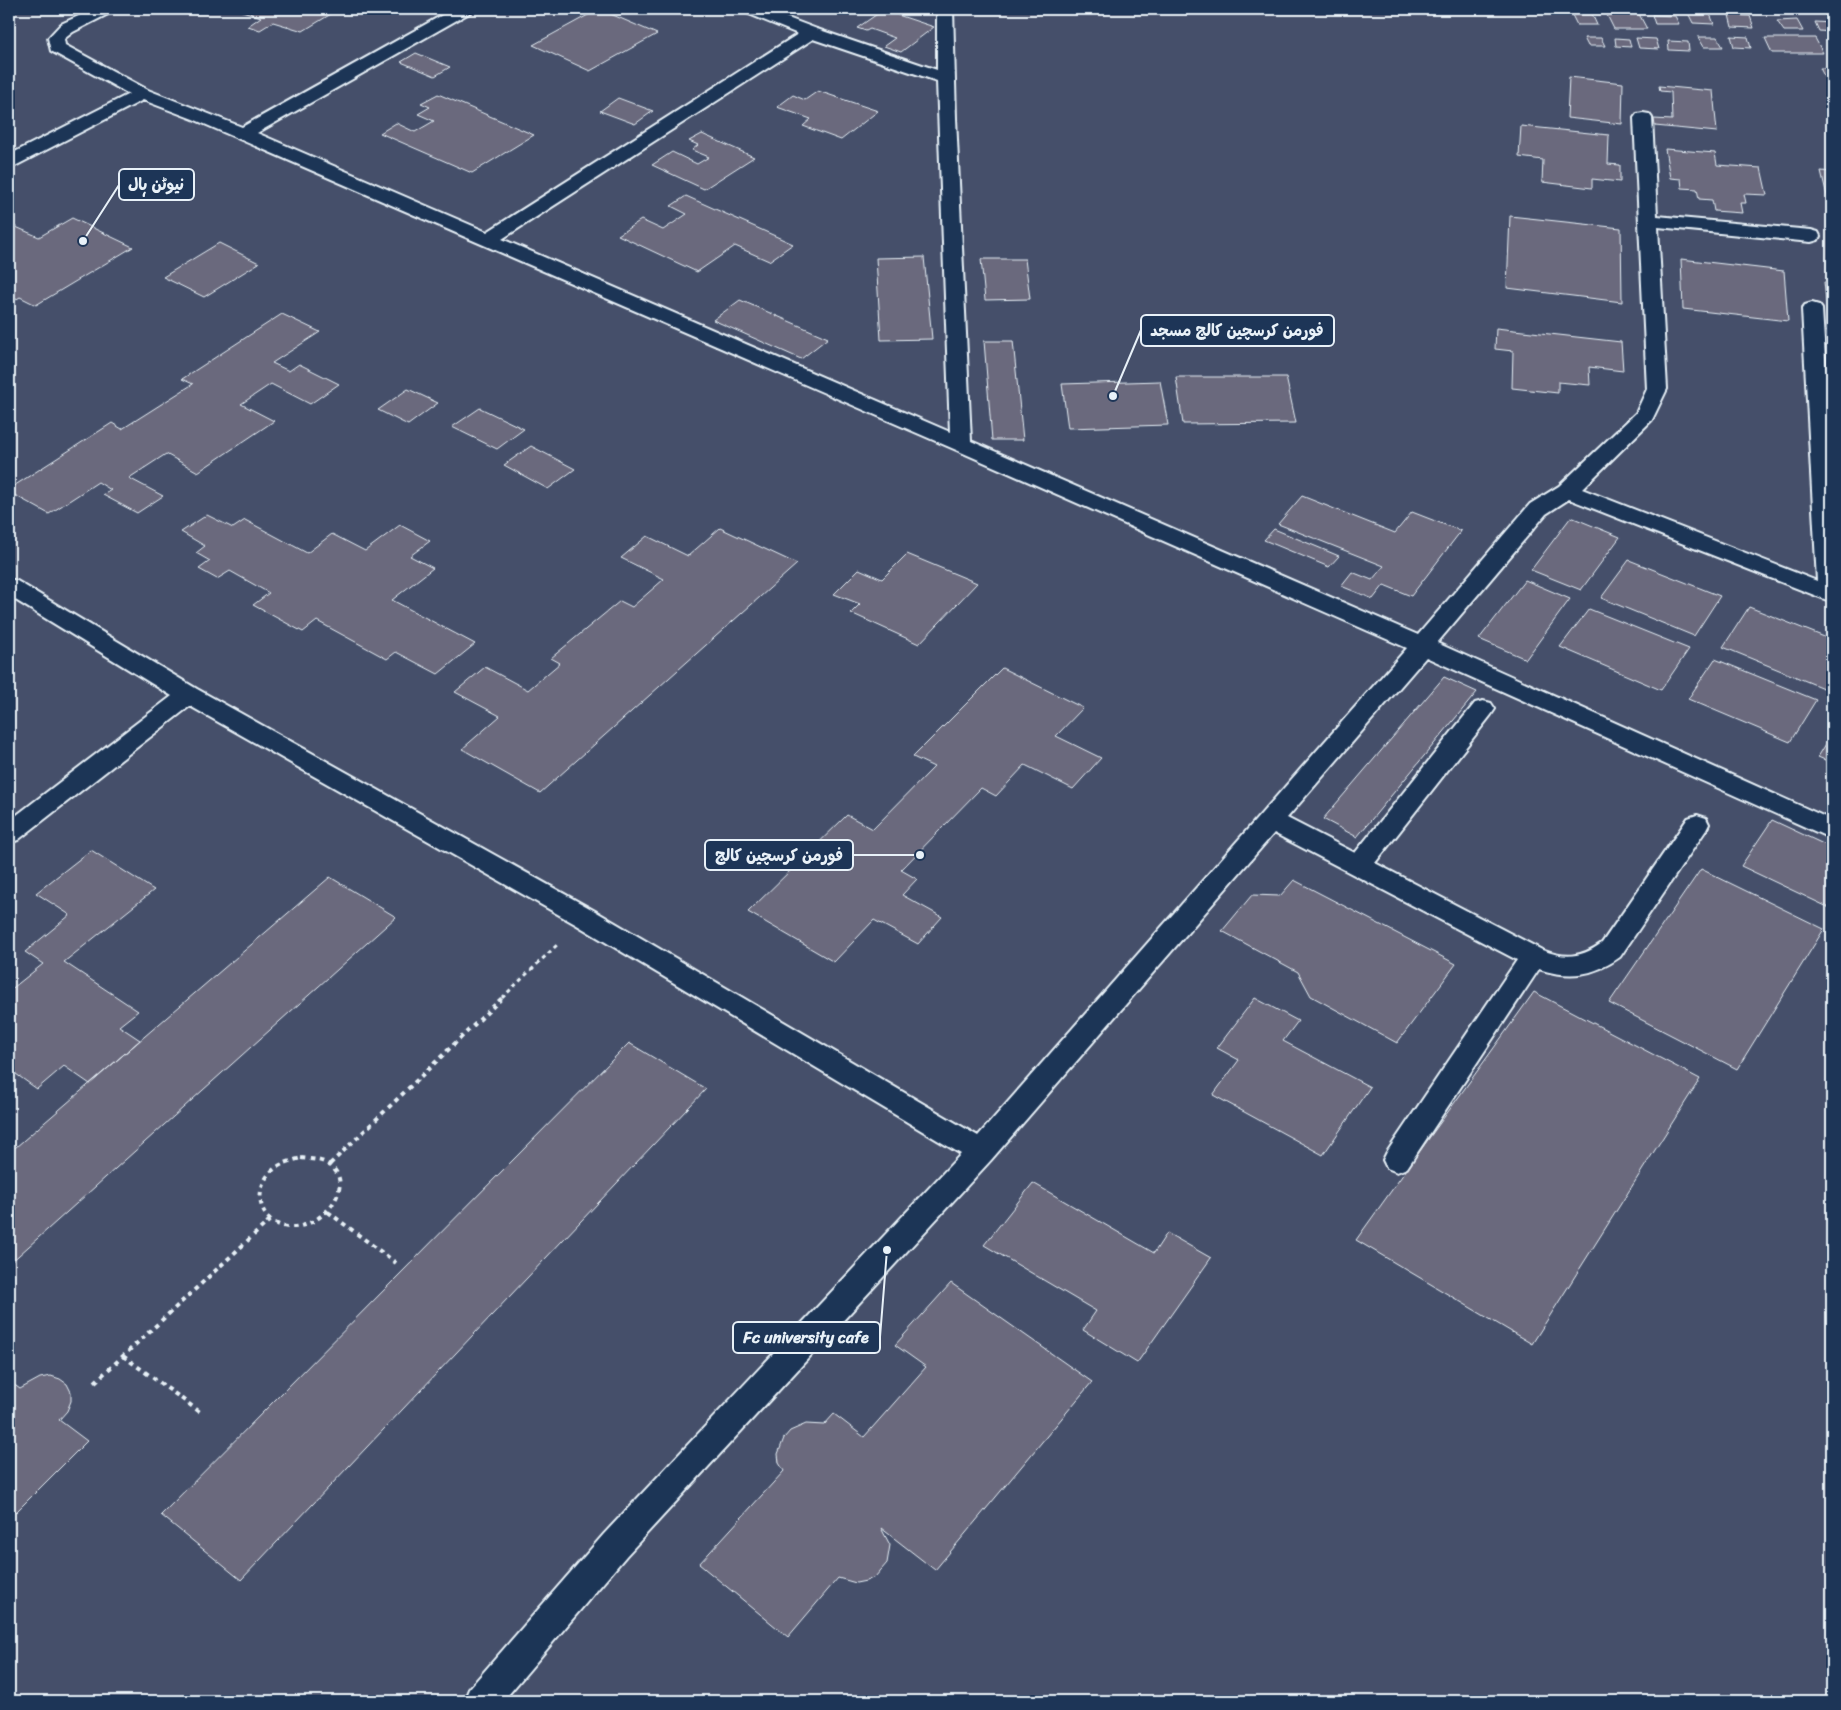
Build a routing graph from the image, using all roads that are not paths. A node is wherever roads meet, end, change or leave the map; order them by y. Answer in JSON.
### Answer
{"nodes":[{"id":1,"x":106,"y":9,"type":"edge"},
{"id":2,"x":465,"y":9,"type":"edge"},
{"id":3,"x":750,"y":9,"type":"edge"},
{"id":4,"x":945,"y":9,"type":"edge"},
{"id":5,"x":811,"y":33,"type":"junction"},
{"id":6,"x":945,"y":78,"type":"junction"},
{"id":7,"x":142,"y":94,"type":"junction"},
{"id":8,"x":1643,"y":118,"type":"dead end"},
{"id":9,"x":243,"y":134,"type":"junction"},
{"id":10,"x":9,"y":162,"type":"edge"},
{"id":11,"x":1649,"y":221,"type":"junction"},
{"id":12,"x":1811,"y":236,"type":"dead end"},
{"id":13,"x":489,"y":239,"type":"junction"},
{"id":14,"x":1812,"y":309,"type":"dead end"},
{"id":15,"x":961,"y":444,"type":"junction"},
{"id":16,"x":1567,"y":491,"type":"junction"},
{"id":17,"x":9,"y":586,"type":"edge"},
{"id":18,"x":1831,"y":594,"type":"edge"},
{"id":19,"x":1422,"y":646,"type":"junction"},
{"id":20,"x":189,"y":695,"type":"junction"},
{"id":21,"x":1483,"y":709,"type":"dead end"},
{"id":22,"x":1270,"y":820,"type":"junction"},
{"id":23,"x":1697,"y":824,"type":"dead end"},
{"id":24,"x":1832,"y":830,"type":"edge"},
{"id":25,"x":9,"y":834,"type":"edge"},
{"id":26,"x":1359,"y":866,"type":"junction"},
{"id":27,"x":1533,"y":956,"type":"junction"},
{"id":28,"x":981,"y":1152,"type":"junction"},
{"id":29,"x":1397,"y":1160,"type":"dead end"},
{"id":30,"x":481,"y":1701,"type":"edge"}],
"edges":[{"from":1,"to":7,"type":"lane"},
{"from":2,"to":9,"type":"lane"},
{"from":3,"to":5,"type":"lane"},
{"from":4,"to":6,"type":"lane"},
{"from":5,"to":6,"type":"lane"},
{"from":5,"to":13,"type":"lane"},
{"from":6,"to":15,"type":"lane"},
{"from":7,"to":9,"type":"lane"},
{"from":7,"to":10,"type":"lane"},
{"from":8,"to":11,"type":"lane"},
{"from":9,"to":13,"type":"lane"},
{"from":11,"to":12,"type":"lane"},
{"from":11,"to":16,"type":"lane"},
{"from":13,"to":15,"type":"lane"},
{"from":14,"to":18,"type":"lane"},
{"from":15,"to":19,"type":"lane"},
{"from":16,"to":18,"type":"lane"},
{"from":16,"to":19,"type":"lane"},
{"from":17,"to":20,"type":"lane"},
{"from":19,"to":22,"type":"lane"},
{"from":19,"to":24,"type":"lane"},
{"from":20,"to":25,"type":"lane"},
{"from":20,"to":28,"type":"lane"},
{"from":21,"to":26,"type":"lane"},
{"from":22,"to":26,"type":"lane"},
{"from":22,"to":28,"type":"lane"},
{"from":23,"to":27,"type":"lane"},
{"from":26,"to":27,"type":"lane"},
{"from":27,"to":29,"type":"lane"},
{"from":28,"to":30,"type":"lane"}]}
